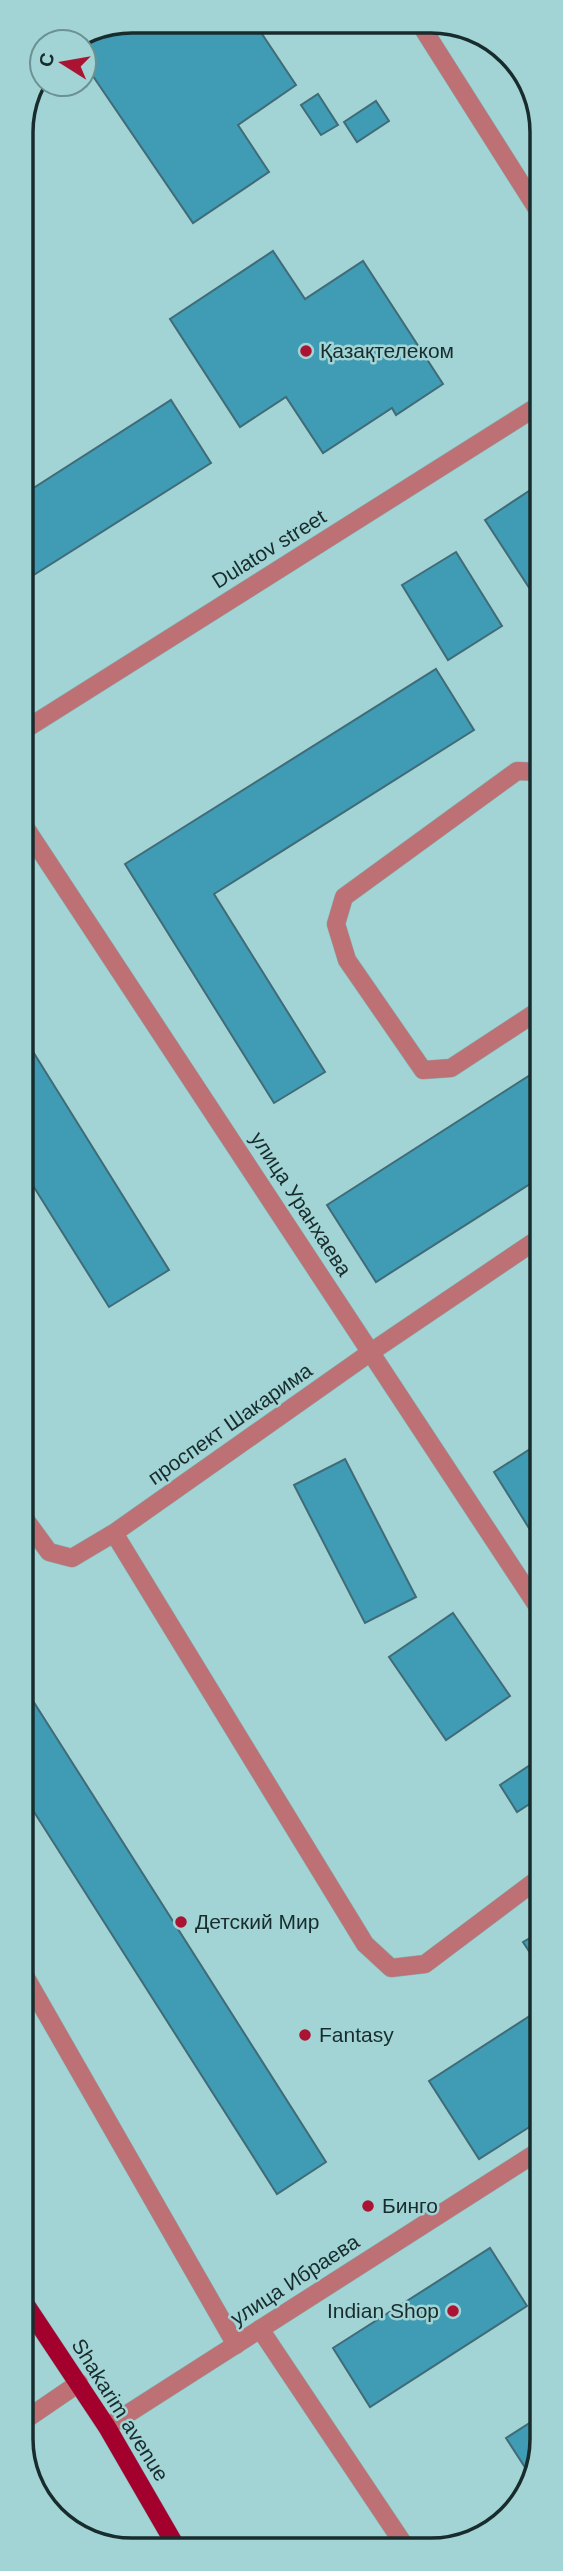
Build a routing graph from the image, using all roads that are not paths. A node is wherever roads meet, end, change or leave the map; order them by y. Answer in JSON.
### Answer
{"nodes":[{"id":1,"x":426,"y":33,"type":"edge"},
{"id":2,"x":530,"y":198,"type":"edge"},
{"id":3,"x":530,"y":411,"type":"edge"},
{"id":4,"x":33,"y":724,"type":"edge"},
{"id":5,"x":530,"y":772,"type":"edge"},
{"id":6,"x":33,"y":839,"type":"edge"},
{"id":7,"x":530,"y":1016,"type":"edge"},
{"id":8,"x":530,"y":1244,"type":"edge"},
{"id":9,"x":371,"y":1352,"type":"junction"},
{"id":10,"x":33,"y":1530,"type":"edge"},
{"id":11,"x":114,"y":1533,"type":"junction"},
{"id":12,"x":530,"y":1596,"type":"edge"},
{"id":13,"x":530,"y":1885,"type":"edge"},
{"id":14,"x":33,"y":1990,"type":"edge"},
{"id":15,"x":530,"y":2159,"type":"edge"},
{"id":16,"x":33,"y":2315,"type":"edge"},
{"id":17,"x":260,"y":2329,"type":"junction"},
{"id":18,"x":236,"y":2345,"type":"junction"},
{"id":19,"x":79,"y":2383,"type":"junction"},
{"id":20,"x":33,"y":2414,"type":"edge"},
{"id":21,"x":107,"y":2427,"type":"junction"},
{"id":22,"x":171,"y":2538,"type":"edge"},
{"id":23,"x":400,"y":2538,"type":"edge"}],
"edges":[{"from":1,"to":2,"type":"street"},
{"from":3,"to":4,"type":"street","name":"Dulatov street"},
{"from":5,"to":7,"type":"street"},
{"from":6,"to":9,"type":"street","name":"улица Уранхаева"},
{"from":8,"to":9,"type":"street","name":"проспект Шакарима"},
{"from":9,"to":11,"type":"street","name":"проспект Шакарима"},
{"from":9,"to":12,"type":"street","name":"улица Уранхаева"},
{"from":10,"to":11,"type":"street","name":"проспект Шакарима"},
{"from":11,"to":13,"type":"street"},
{"from":14,"to":18,"type":"street"},
{"from":15,"to":17,"type":"street","name":"улица Ибраева"},
{"from":16,"to":19,"type":"main road","name":"Shakarim avenue"},
{"from":17,"to":18,"type":"street","name":"улица Ибраева"},
{"from":17,"to":23,"type":"street"},
{"from":18,"to":21,"type":"street","name":"улица Ибраева"},
{"from":19,"to":20,"type":"street"},
{"from":19,"to":21,"type":"main road","name":"Shakarim avenue"},
{"from":21,"to":22,"type":"main road","name":"Shakarim avenue"}]}
